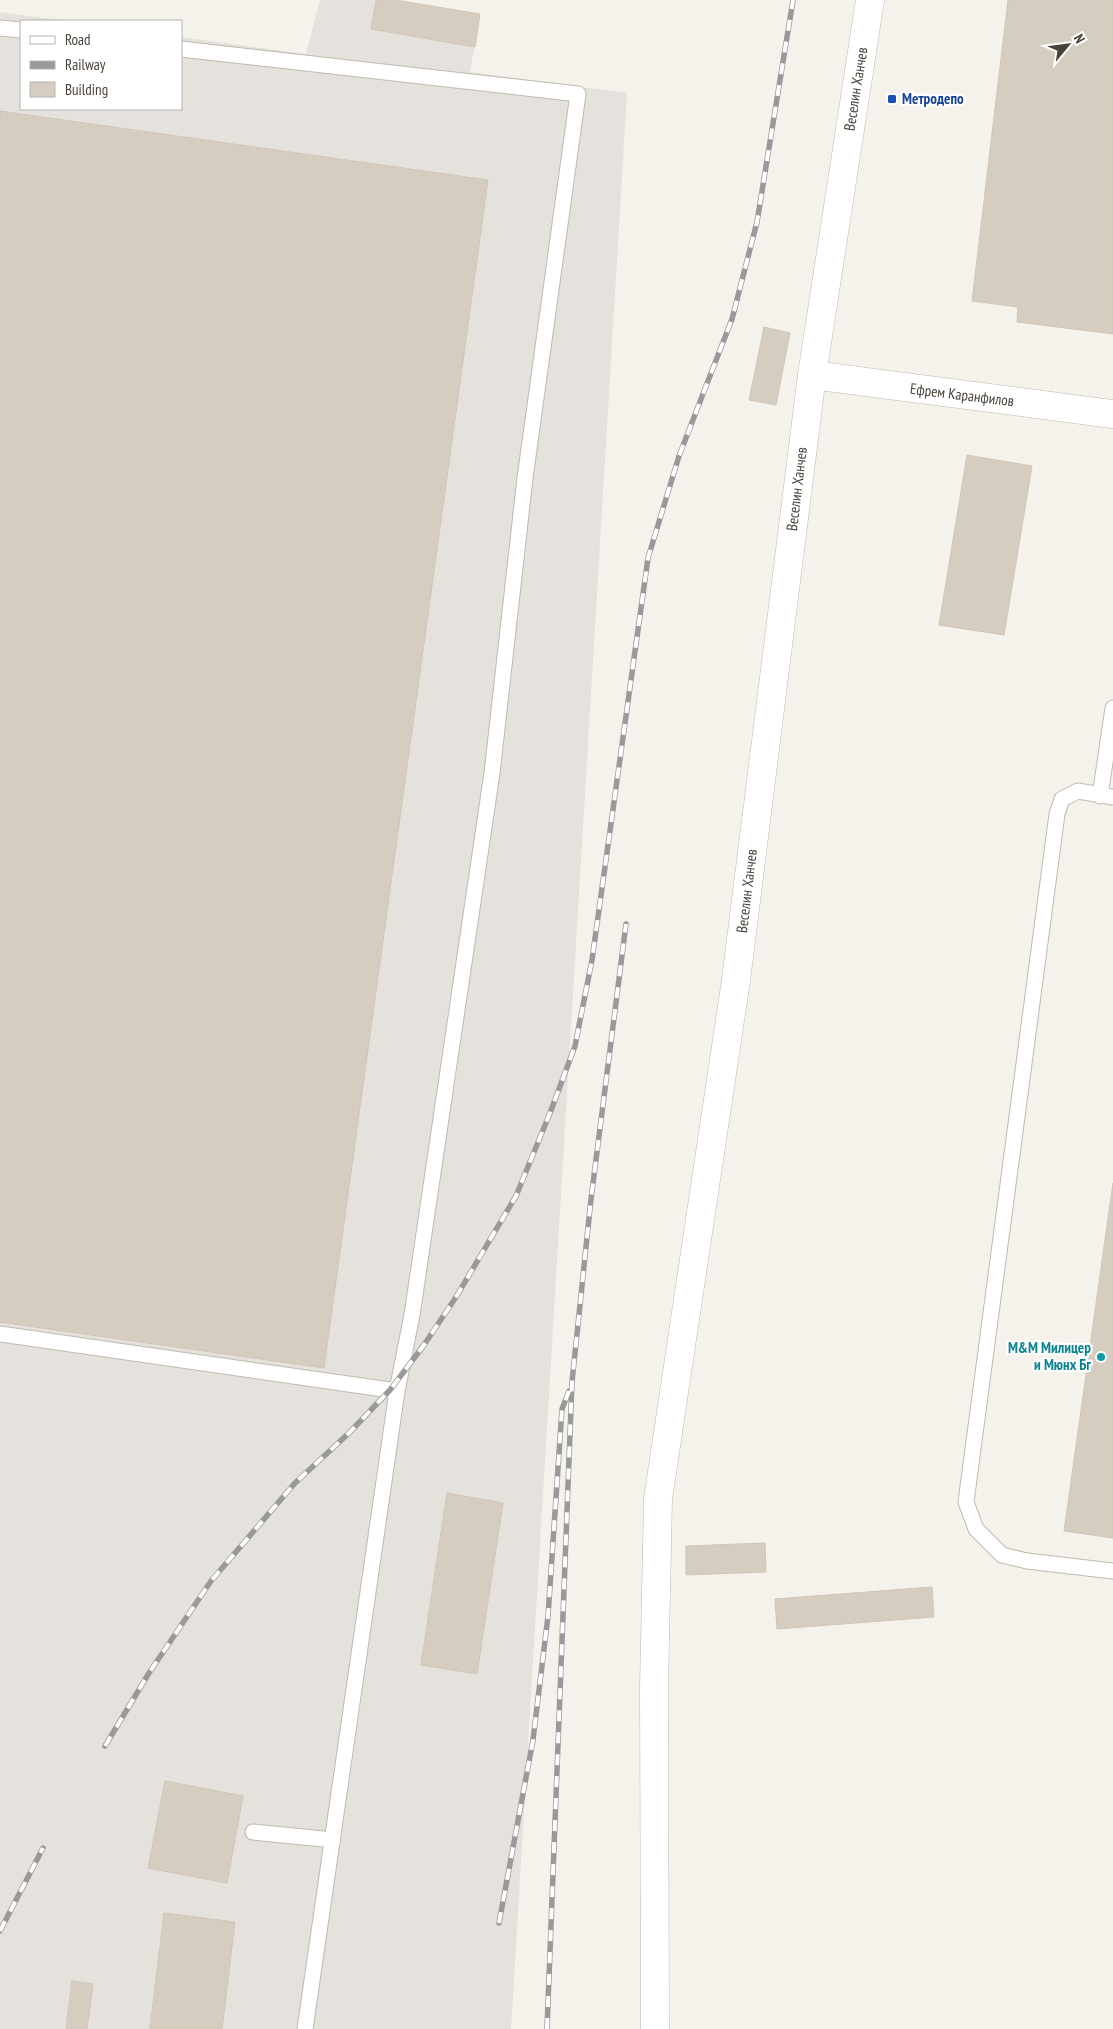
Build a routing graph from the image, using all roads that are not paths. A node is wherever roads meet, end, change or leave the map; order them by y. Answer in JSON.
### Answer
{"nodes":[{"id":1,"x":870,"y":0,"type":"edge"},
{"id":2,"x":0,"y":28,"type":"edge"},
{"id":3,"x":20,"y":30,"type":"edge"},
{"id":4,"x":182,"y":48,"type":"edge"},
{"id":5,"x":812,"y":376,"type":"junction"},
{"id":6,"x":1113,"y":414,"type":"edge"},
{"id":7,"x":1113,"y":708,"type":"edge"},
{"id":8,"x":1107,"y":797,"type":"edge"},
{"id":9,"x":0,"y":1334,"type":"edge"},
{"id":10,"x":397,"y":1391,"type":"junction"},
{"id":11,"x":1113,"y":1571,"type":"edge"},
{"id":12,"x":253,"y":1832,"type":"dead end"},
{"id":13,"x":332,"y":1840,"type":"junction"},
{"id":14,"x":305,"y":2029,"type":"edge"},
{"id":15,"x":655,"y":2029,"type":"edge"}],
"edges":[{"from":1,"to":5,"type":"street","name":"Веселин Ханчев"},
{"from":2,"to":3,"type":"lane"},
{"from":4,"to":10,"type":"lane"},
{"from":5,"to":6,"type":"street","name":"Ефрем Каранфилов"},
{"from":5,"to":15,"type":"street","name":"Веселин Ханчев"},
{"from":7,"to":8,"type":"lane"},
{"from":8,"to":11,"type":"lane"},
{"from":9,"to":10,"type":"lane"},
{"from":10,"to":13,"type":"lane"},
{"from":12,"to":13,"type":"lane"},
{"from":13,"to":14,"type":"lane"}]}
